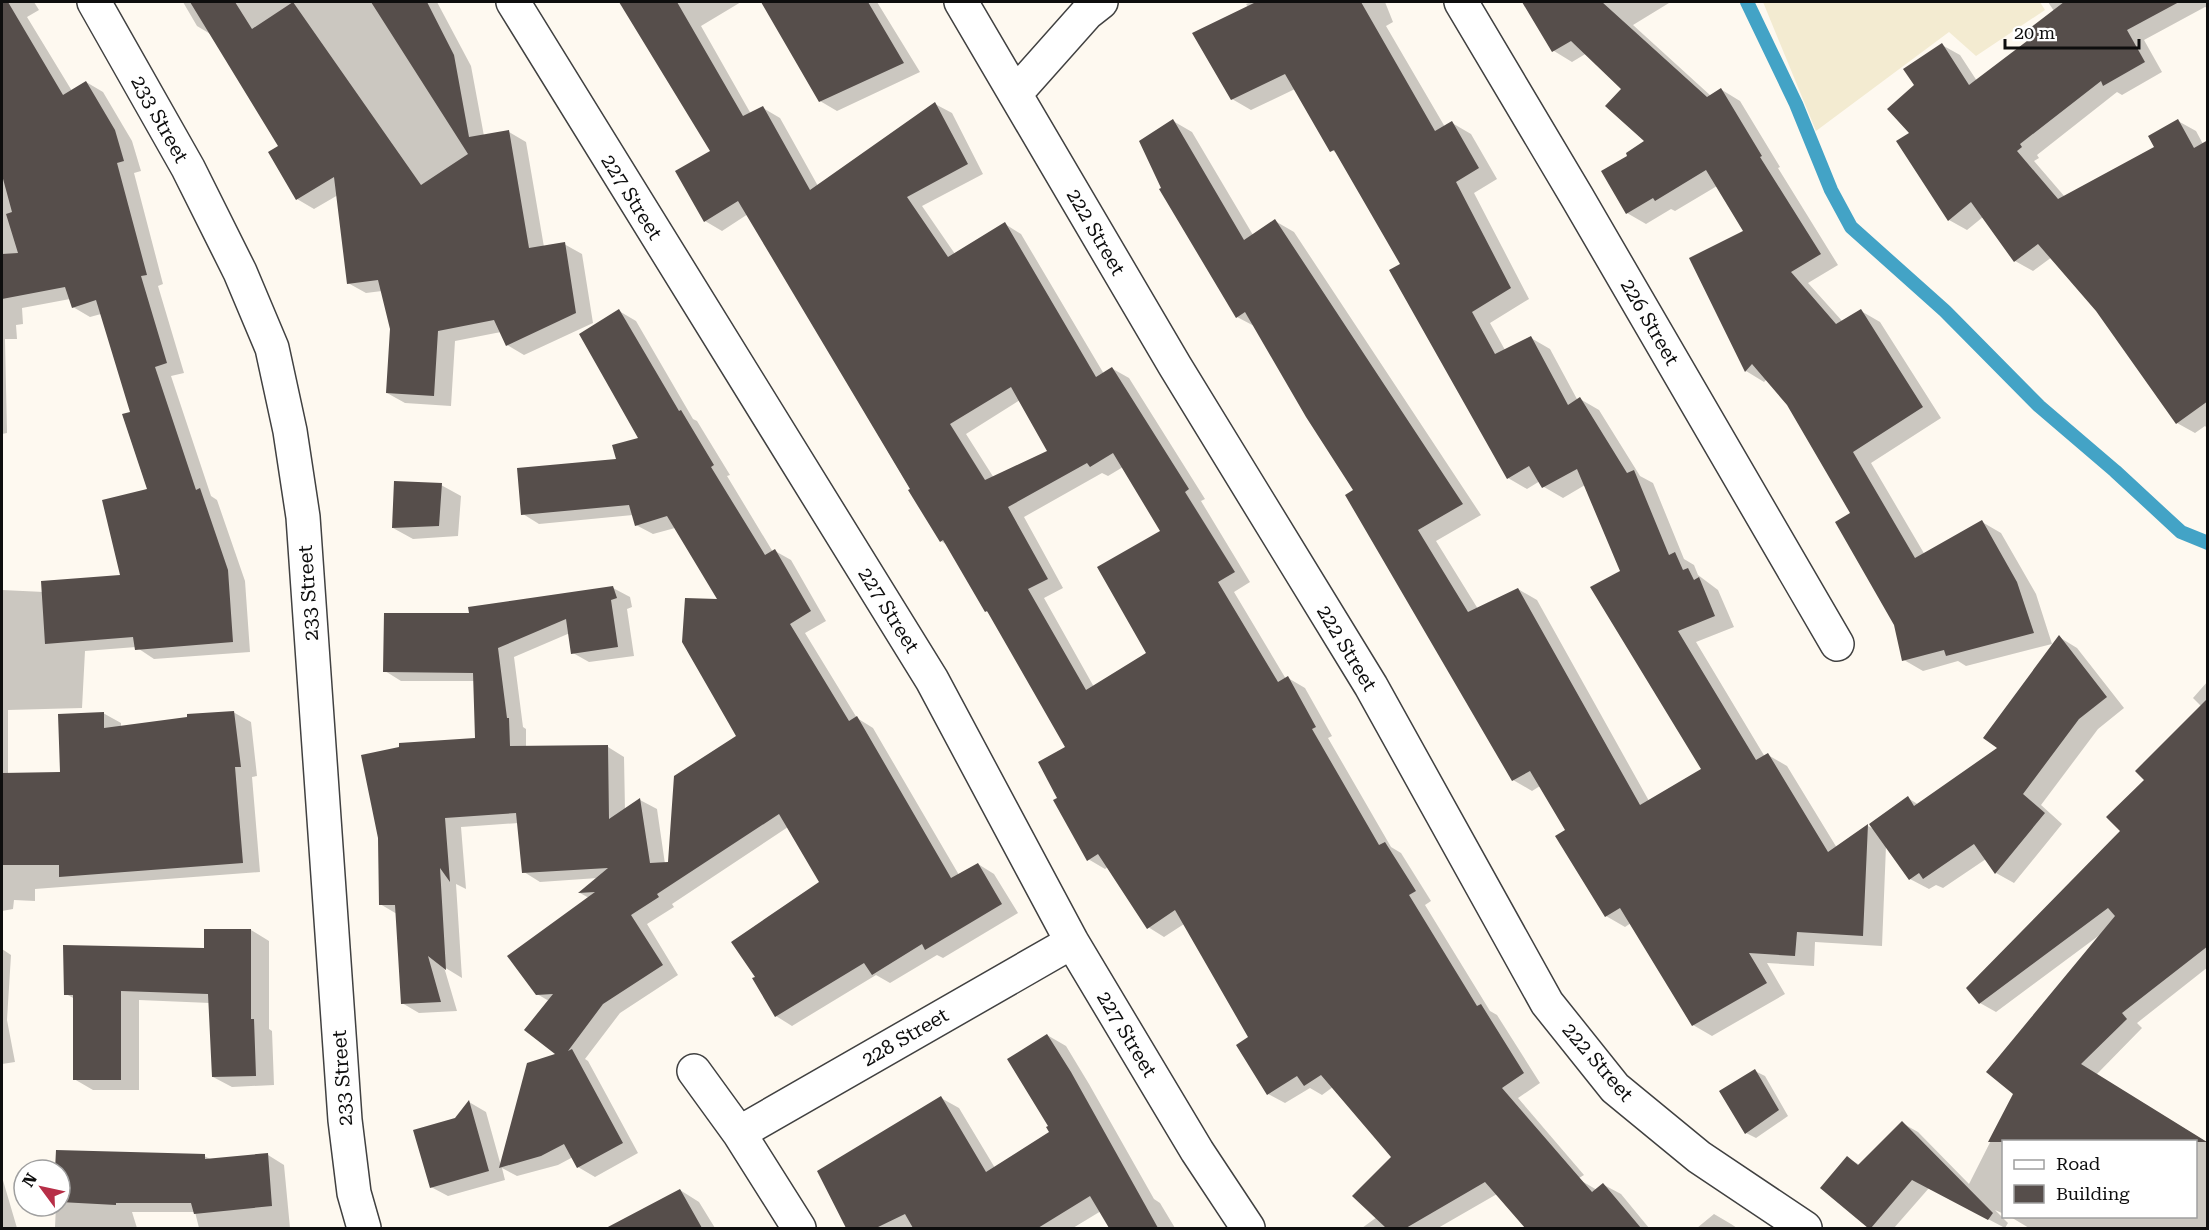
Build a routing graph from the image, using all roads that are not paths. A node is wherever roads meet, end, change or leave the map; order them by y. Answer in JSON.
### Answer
{"nodes":[{"id":1,"x":94,"y":2,"type":"edge"},
{"id":2,"x":513,"y":2,"type":"edge"},
{"id":3,"x":961,"y":2,"type":"edge"},
{"id":4,"x":1101,"y":2,"type":"edge"},
{"id":5,"x":1461,"y":2,"type":"edge"},
{"id":6,"x":1015,"y":94,"type":"junction"},
{"id":7,"x":1837,"y":644,"type":"dead end"},
{"id":8,"x":1072,"y":942,"type":"junction"},
{"id":9,"x":693,"y":1071,"type":"dead end"},
{"id":10,"x":739,"y":1133,"type":"junction"},
{"id":11,"x":364,"y":1228,"type":"edge"},
{"id":12,"x":799,"y":1228,"type":"edge"},
{"id":13,"x":1248,"y":1228,"type":"edge"},
{"id":14,"x":1805,"y":1228,"type":"edge"}],
"edges":[{"from":1,"to":11,"type":"street","name":"233 Street"},
{"from":2,"to":8,"type":"street","name":"227 Street"},
{"from":3,"to":6,"type":"street","name":"222 Street"},
{"from":4,"to":6,"type":"street"},
{"from":5,"to":7,"type":"street","name":"226 Street"},
{"from":6,"to":14,"type":"street","name":"222 Street"},
{"from":8,"to":10,"type":"street","name":"228 Street"},
{"from":8,"to":13,"type":"street","name":"227 Street"},
{"from":9,"to":10,"type":"street"},
{"from":10,"to":12,"type":"street"}]}
